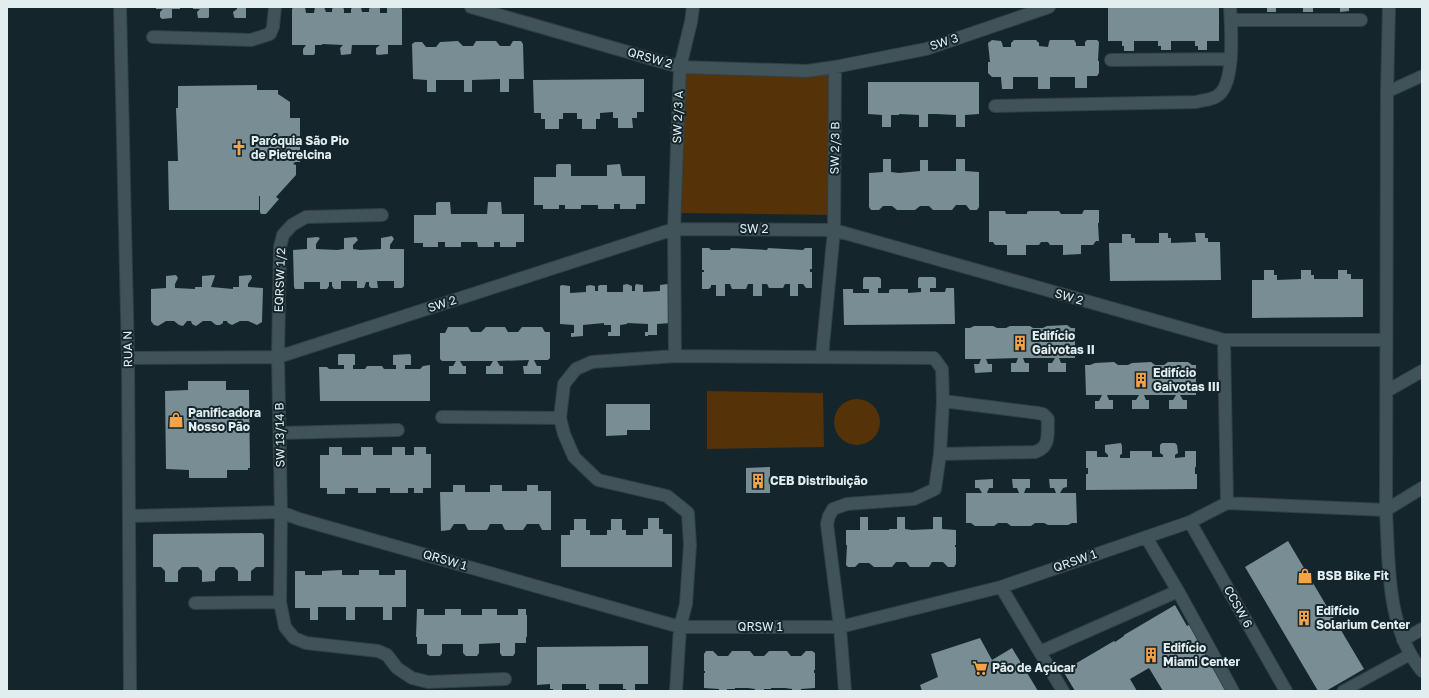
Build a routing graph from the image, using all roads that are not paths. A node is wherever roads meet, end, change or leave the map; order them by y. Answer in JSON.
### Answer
{"nodes":[{"id":1,"x":120,"y":7,"type":"edge"},
{"id":2,"x":275,"y":7,"type":"edge"},
{"id":3,"x":471,"y":7,"type":"edge"},
{"id":4,"x":693,"y":7,"type":"edge"},
{"id":5,"x":1049,"y":7,"type":"edge"},
{"id":6,"x":1230,"y":7,"type":"edge"},
{"id":7,"x":1388,"y":7,"type":"edge"},
{"id":8,"x":1230,"y":20,"type":"junction"},
{"id":9,"x":1361,"y":20,"type":"dead end"},
{"id":10,"x":153,"y":37,"type":"dead end"},
{"id":11,"x":1231,"y":59,"type":"junction"},
{"id":12,"x":1110,"y":60,"type":"dead end"},
{"id":13,"x":680,"y":67,"type":"junction"},
{"id":14,"x":835,"y":67,"type":"junction"},
{"id":15,"x":1422,"y":76,"type":"edge"},
{"id":16,"x":1387,"y":92,"type":"junction"},
{"id":17,"x":995,"y":106,"type":"dead end"},
{"id":18,"x":382,"y":215,"type":"dead end"},
{"id":19,"x":674,"y":229,"type":"junction"},
{"id":20,"x":834,"y":230,"type":"junction"},
{"id":21,"x":1224,"y":340,"type":"junction"},
{"id":22,"x":1385,"y":340,"type":"junction"},
{"id":23,"x":675,"y":356,"type":"junction"},
{"id":24,"x":822,"y":356,"type":"junction"},
{"id":25,"x":278,"y":357,"type":"junction"},
{"id":26,"x":128,"y":358,"type":"junction"},
{"id":27,"x":1422,"y":371,"type":"edge"},
{"id":28,"x":1387,"y":391,"type":"junction"},
{"id":29,"x":943,"y":401,"type":"junction"},
{"id":30,"x":442,"y":417,"type":"dead end"},
{"id":31,"x":560,"y":418,"type":"junction"},
{"id":32,"x":398,"y":430,"type":"dead end"},
{"id":33,"x":280,"y":433,"type":"junction"},
{"id":34,"x":940,"y":454,"type":"junction"},
{"id":35,"x":1422,"y":488,"type":"edge"},
{"id":36,"x":1227,"y":503,"type":"junction"},
{"id":37,"x":1386,"y":510,"type":"junction"},
{"id":38,"x":281,"y":512,"type":"junction"},
{"id":39,"x":130,"y":516,"type":"junction"},
{"id":40,"x":1190,"y":522,"type":"junction"},
{"id":41,"x":1146,"y":537,"type":"junction"},
{"id":42,"x":1001,"y":587,"type":"junction"},
{"id":43,"x":1178,"y":591,"type":"junction"},
{"id":44,"x":195,"y":602,"type":"dead end"},
{"id":45,"x":280,"y":602,"type":"junction"},
{"id":46,"x":680,"y":627,"type":"junction"},
{"id":47,"x":840,"y":627,"type":"junction"},
{"id":48,"x":1422,"y":629,"type":"edge"},
{"id":49,"x":1403,"y":640,"type":"junction"},
{"id":50,"x":1040,"y":652,"type":"junction"},
{"id":51,"x":1411,"y":654,"type":"junction"},
{"id":52,"x":1422,"y":671,"type":"edge"},
{"id":53,"x":505,"y":679,"type":"dead end"},
{"id":54,"x":130,"y":691,"type":"edge"},
{"id":55,"x":676,"y":691,"type":"edge"},
{"id":56,"x":845,"y":691,"type":"edge"},
{"id":57,"x":1063,"y":691,"type":"edge"},
{"id":58,"x":1233,"y":691,"type":"edge"},
{"id":59,"x":1286,"y":691,"type":"edge"},
{"id":60,"x":1343,"y":691,"type":"edge"}],
"edges":[{"from":1,"to":26,"type":"street","name":"RUA N"},
{"from":2,"to":10,"type":"street"},
{"from":3,"to":13,"type":"street","name":"QRSW 2"},
{"from":4,"to":13,"type":"street","name":"SW 2/3 A"},
{"from":5,"to":14,"type":"street","name":"SW 3"},
{"from":6,"to":8,"type":"street"},
{"from":7,"to":16,"type":"street"},
{"from":8,"to":9,"type":"street"},
{"from":8,"to":11,"type":"street"},
{"from":11,"to":12,"type":"street"},
{"from":11,"to":17,"type":"street"},
{"from":13,"to":14,"type":"street","name":"QRSW 2"},
{"from":13,"to":19,"type":"street","name":"SW 2/3 A"},
{"from":14,"to":20,"type":"street","name":"SW 2/3 B"},
{"from":15,"to":16,"type":"lane"},
{"from":16,"to":22,"type":"street"},
{"from":18,"to":25,"type":"street","name":"EQRSW 1/2"},
{"from":19,"to":20,"type":"street","name":"SW 2"},
{"from":19,"to":23,"type":"street","name":"SW 2/3 A"},
{"from":19,"to":25,"type":"street","name":"SW 2"},
{"from":20,"to":21,"type":"street","name":"SW 2"},
{"from":20,"to":24,"type":"street","name":"SW 2/3 B"},
{"from":21,"to":22,"type":"street","name":"SW 2"},
{"from":21,"to":36,"type":"street"},
{"from":22,"to":28,"type":"street"},
{"from":23,"to":24,"type":"street"},
{"from":23,"to":31,"type":"street"},
{"from":24,"to":29,"type":"street"},
{"from":25,"to":26,"type":"street","name":"SW 2"},
{"from":25,"to":33,"type":"street","name":"SW 13/14 B"},
{"from":26,"to":39,"type":"street","name":"RUA N"},
{"from":27,"to":28,"type":"street"},
{"from":28,"to":37,"type":"street"},
{"from":29,"to":34,"type":"street"},
{"from":29,"to":34,"type":"street"},
{"from":30,"to":31,"type":"street"},
{"from":31,"to":46,"type":"street"},
{"from":32,"to":33,"type":"street"},
{"from":33,"to":38,"type":"street","name":"SW 13/14 B"},
{"from":34,"to":47,"type":"street"},
{"from":35,"to":37,"type":"street"},
{"from":36,"to":37,"type":"street","name":"QRSW 1"},
{"from":36,"to":40,"type":"street","name":"QRSW 1"},
{"from":37,"to":49,"type":"street"},
{"from":38,"to":39,"type":"street","name":"QRSW 1"},
{"from":38,"to":45,"type":"street","name":"SW 13/14 B"},
{"from":38,"to":46,"type":"street","name":"QRSW 1"},
{"from":39,"to":54,"type":"street","name":"RUA N"},
{"from":40,"to":41,"type":"street","name":"QRSW 1"},
{"from":40,"to":59,"type":"street","name":"CCSW 6"},
{"from":41,"to":42,"type":"street","name":"QRSW 1"},
{"from":41,"to":43,"type":"street"},
{"from":42,"to":47,"type":"street","name":"QRSW 1"},
{"from":42,"to":50,"type":"street"},
{"from":43,"to":50,"type":"street"},
{"from":43,"to":58,"type":"street"},
{"from":44,"to":45,"type":"street"},
{"from":45,"to":53,"type":"street","name":"SW 13/14 B"},
{"from":46,"to":47,"type":"street","name":"QRSW 1"},
{"from":46,"to":55,"type":"street"},
{"from":47,"to":56,"type":"street"},
{"from":48,"to":49,"type":"street"},
{"from":49,"to":51,"type":"street"},
{"from":50,"to":57,"type":"street"},
{"from":51,"to":52,"type":"street"},
{"from":51,"to":60,"type":"lane"}]}
